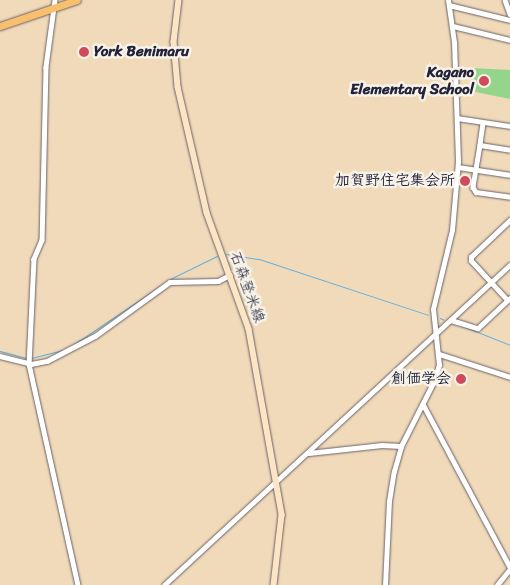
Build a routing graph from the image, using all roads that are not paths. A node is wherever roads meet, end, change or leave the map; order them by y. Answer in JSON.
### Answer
{"nodes":[{"id":1,"x":77,"y":0,"type":"edge"},
{"id":2,"x":179,"y":0,"type":"edge"},
{"id":3,"x":506,"y":0,"type":"edge"},
{"id":4,"x":449,"y":2,"type":"edge"},
{"id":5,"x":55,"y":4,"type":"edge"},
{"id":6,"x":510,"y":14,"type":"edge"},
{"id":7,"x":510,"y":20,"type":"edge"},
{"id":8,"x":0,"y":26,"type":"edge"},
{"id":9,"x":453,"y":26,"type":"junction"},
{"id":10,"x":510,"y":40,"type":"edge"},
{"id":11,"x":456,"y":118,"type":"junction"},
{"id":12,"x":483,"y":123,"type":"junction"},
{"id":13,"x":510,"y":126,"type":"edge"},
{"id":14,"x":480,"y":145,"type":"junction"},
{"id":15,"x":510,"y":150,"type":"edge"},
{"id":16,"x":458,"y":167,"type":"junction"},
{"id":17,"x":476,"y":170,"type":"junction"},
{"id":18,"x":510,"y":175,"type":"edge"},
{"id":19,"x":510,"y":197,"type":"edge"},
{"id":20,"x":510,"y":220,"type":"edge"},
{"id":21,"x":510,"y":265,"type":"edge"},
{"id":22,"x":230,"y":276,"type":"junction"},
{"id":23,"x":491,"y":282,"type":"junction"},
{"id":24,"x":509,"y":299,"type":"edge"},
{"id":25,"x":451,"y":320,"type":"junction"},
{"id":26,"x":435,"y":336,"type":"junction"},
{"id":27,"x":439,"y":354,"type":"junction"},
{"id":28,"x":0,"y":356,"type":"edge"},
{"id":29,"x":29,"y":360,"type":"junction"},
{"id":30,"x":510,"y":377,"type":"edge"},
{"id":31,"x":423,"y":404,"type":"junction"},
{"id":32,"x":401,"y":446,"type":"junction"},
{"id":33,"x":309,"y":452,"type":"junction"},
{"id":34,"x":275,"y":485,"type":"junction"},
{"id":35,"x":510,"y":568,"type":"edge"},
{"id":36,"x":78,"y":585,"type":"edge"},
{"id":37,"x":164,"y":585,"type":"edge"},
{"id":38,"x":274,"y":585,"type":"edge"},
{"id":39,"x":385,"y":585,"type":"edge"},
{"id":40,"x":497,"y":585,"type":"edge"}],
"edges":[{"from":1,"to":5,"type":"highway"},
{"from":2,"to":22,"type":"main road","name":"石森登米線"},
{"from":3,"to":6,"type":"street"},
{"from":4,"to":7,"type":"street"},
{"from":4,"to":9,"type":"street"},
{"from":5,"to":8,"type":"highway"},
{"from":5,"to":29,"type":"street"},
{"from":9,"to":10,"type":"street"},
{"from":9,"to":11,"type":"street"},
{"from":11,"to":12,"type":"street"},
{"from":11,"to":16,"type":"street"},
{"from":12,"to":13,"type":"street"},
{"from":12,"to":14,"type":"street"},
{"from":14,"to":15,"type":"street"},
{"from":14,"to":17,"type":"street"},
{"from":16,"to":17,"type":"street"},
{"from":16,"to":26,"type":"street"},
{"from":17,"to":18,"type":"street"},
{"from":17,"to":19,"type":"street"},
{"from":20,"to":23,"type":"street"},
{"from":21,"to":23,"type":"street"},
{"from":22,"to":29,"type":"street"},
{"from":22,"to":34,"type":"main road","name":"石森登米線"},
{"from":23,"to":24,"type":"street"},
{"from":23,"to":25,"type":"street"},
{"from":24,"to":25,"type":"street"},
{"from":25,"to":26,"type":"street"},
{"from":26,"to":27,"type":"street"},
{"from":26,"to":33,"type":"street"},
{"from":27,"to":30,"type":"street"},
{"from":27,"to":31,"type":"street"},
{"from":28,"to":29,"type":"street"},
{"from":29,"to":36,"type":"street"},
{"from":31,"to":32,"type":"street"},
{"from":31,"to":35,"type":"street"},
{"from":32,"to":33,"type":"street"},
{"from":32,"to":39,"type":"street"},
{"from":33,"to":34,"type":"street"},
{"from":34,"to":37,"type":"street"},
{"from":34,"to":38,"type":"main road","name":"石森登米線"},
{"from":35,"to":40,"type":"street"}]}
